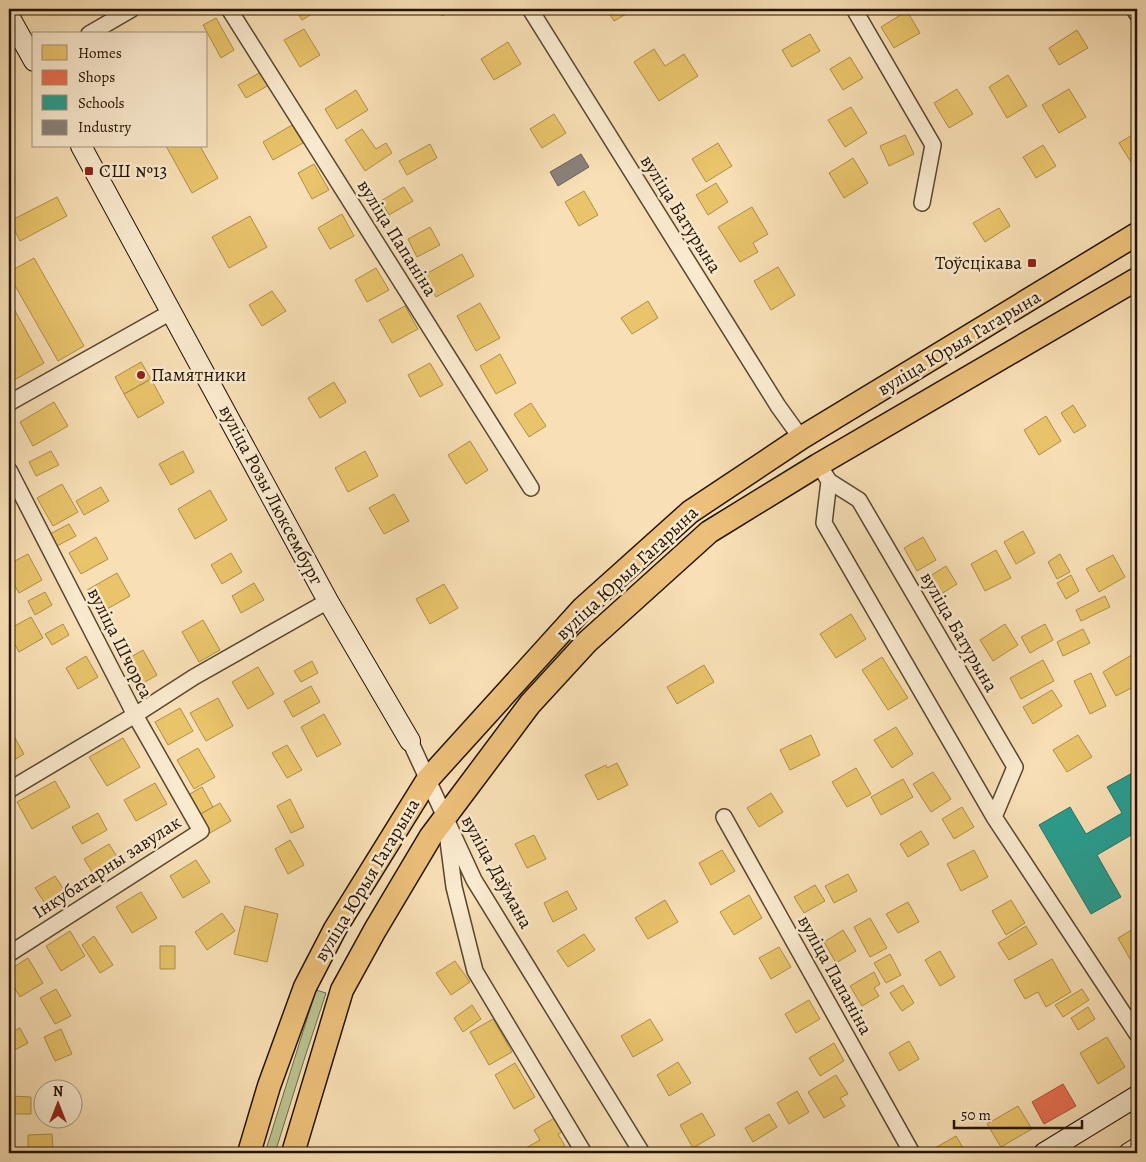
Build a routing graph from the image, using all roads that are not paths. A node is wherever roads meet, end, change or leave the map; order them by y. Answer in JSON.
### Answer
{"nodes":[{"id":1,"x":132,"y":9,"type":"edge"},
{"id":2,"x":229,"y":9,"type":"edge"},
{"id":3,"x":530,"y":9,"type":"edge"},
{"id":4,"x":854,"y":9,"type":"edge"},
{"id":5,"x":1134,"y":9,"type":"edge"},
{"id":6,"x":1137,"y":14,"type":"edge"},
{"id":7,"x":9,"y":16,"type":"edge"},
{"id":8,"x":92,"y":32,"type":"edge"},
{"id":9,"x":32,"y":57,"type":"edge"},
{"id":10,"x":81,"y":148,"type":"edge"},
{"id":11,"x":922,"y":204,"type":"dead end"},
{"id":12,"x":1137,"y":234,"type":"edge"},
{"id":13,"x":1137,"y":279,"type":"edge"},
{"id":14,"x":171,"y":312,"type":"junction"},
{"id":15,"x":9,"y":403,"type":"edge"},
{"id":16,"x":801,"y":438,"type":"junction"},
{"id":17,"x":9,"y":470,"type":"edge"},
{"id":18,"x":823,"y":473,"type":"junction"},
{"id":19,"x":531,"y":488,"type":"dead end"},
{"id":20,"x":328,"y":601,"type":"junction"},
{"id":21,"x":135,"y":716,"type":"junction"},
{"id":22,"x":410,"y":741,"type":"joint"},
{"id":23,"x":428,"y":779,"type":"junction"},
{"id":24,"x":9,"y":790,"type":"edge"},
{"id":25,"x":724,"y":817,"type":"dead end"},
{"id":26,"x":994,"y":817,"type":"junction"},
{"id":27,"x":445,"y":818,"type":"junction"},
{"id":28,"x":201,"y":830,"type":"joint"},
{"id":29,"x":9,"y":954,"type":"edge"},
{"id":30,"x":1137,"y":1034,"type":"edge"},
{"id":31,"x":1137,"y":1096,"type":"edge"},
{"id":32,"x":1137,"y":1148,"type":"edge"},
{"id":33,"x":249,"y":1153,"type":"edge"},
{"id":34,"x":292,"y":1153,"type":"edge"},
{"id":35,"x":584,"y":1153,"type":"edge"},
{"id":36,"x":642,"y":1153,"type":"edge"},
{"id":37,"x":912,"y":1153,"type":"edge"},
{"id":38,"x":1044,"y":1153,"type":"edge"},
{"id":39,"x":1129,"y":1153,"type":"edge"}],
"edges":[{"from":1,"to":8,"type":"street"},
{"from":2,"to":19,"type":"street","name":"вуліца Папаніна"},
{"from":3,"to":16,"type":"street","name":"вуліца Батурына"},
{"from":4,"to":11,"type":"street"},
{"from":5,"to":6,"type":"street"},
{"from":7,"to":9,"type":"street"},
{"from":10,"to":14,"type":"street","name":"вуліца Розы Люксембург"},
{"from":12,"to":16,"type":"main road","name":"вуліца Юрыя Гагарына"},
{"from":13,"to":18,"type":"main road","name":"вуліца Юрыя Гагарына"},
{"from":14,"to":15,"type":"street"},
{"from":14,"to":20,"type":"street","name":"вуліца Розы Люксембург"},
{"from":16,"to":23,"type":"main road","name":"вуліца Юрыя Гагарына"},
{"from":17,"to":21,"type":"street","name":"вуліца Шчорса"},
{"from":18,"to":26,"type":"street"},
{"from":18,"to":26,"type":"street","name":"вуліца Батурына"},
{"from":18,"to":27,"type":"main road","name":"вуліца Юрыя Гагарына"},
{"from":20,"to":21,"type":"street"},
{"from":20,"to":22,"type":"street","name":"вуліца Розы Люксембург"},
{"from":21,"to":24,"type":"street"},
{"from":21,"to":28,"type":"street","name":"вуліца Шчорса"},
{"from":22,"to":23,"type":"street","name":"вуліца Розы Люксембург"},
{"from":23,"to":27,"type":"street","name":"вуліца Розы Люксембург"},
{"from":23,"to":33,"type":"main road","name":"вуліца Юрыя Гагарына"},
{"from":25,"to":37,"type":"street","name":"вуліца Папаніна"},
{"from":26,"to":30,"type":"street"},
{"from":27,"to":34,"type":"main road","name":"вуліца Юрыя Гагарына"},
{"from":27,"to":35,"type":"street","name":"вуліца Даўмана"},
{"from":27,"to":36,"type":"street","name":"вуліца Даўмана"},
{"from":28,"to":29,"type":"street","name":"Інкубатарны завулак"},
{"from":31,"to":38,"type":"street"},
{"from":32,"to":39,"type":"street"}]}
